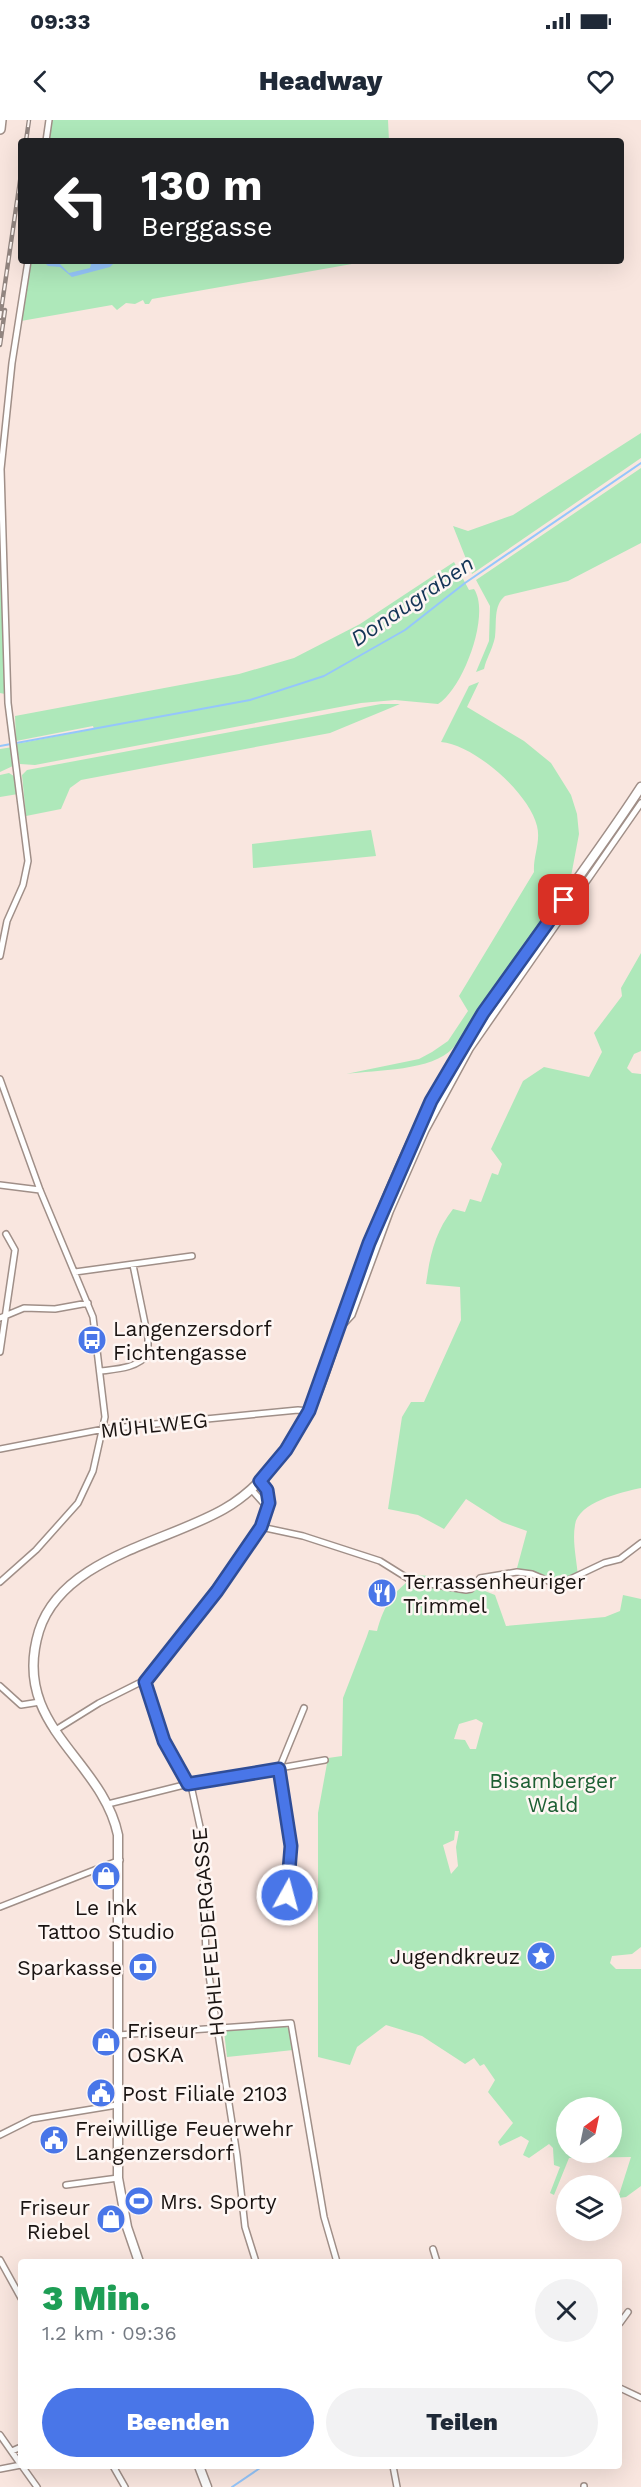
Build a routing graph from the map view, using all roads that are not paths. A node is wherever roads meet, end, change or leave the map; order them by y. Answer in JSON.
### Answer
{"nodes":[{"id":1,"x":1,"y":120,"type":"edge"},
{"id":2,"x":49,"y":120,"type":"edge"},
{"id":3,"x":0,"y":129,"type":"edge"},
{"id":4,"x":46,"y":138,"type":"edge"},
{"id":5,"x":28,"y":264,"type":"edge"},
{"id":6,"x":641,"y":787,"type":"edge"},
{"id":7,"x":641,"y":803,"type":"edge"},
{"id":8,"x":549,"y":927,"type":"junction"},
{"id":9,"x":0,"y":956,"type":"edge"},
{"id":10,"x":0,"y":1079,"type":"edge"},
{"id":11,"x":0,"y":1185,"type":"edge"},
{"id":12,"x":40,"y":1190,"type":"junction"},
{"id":13,"x":6,"y":1234,"type":"dead end"},
{"id":14,"x":192,"y":1256,"type":"dead end"},
{"id":15,"x":133,"y":1265,"type":"junction"},
{"id":16,"x":75,"y":1272,"type":"junction"},
{"id":17,"x":88,"y":1303,"type":"junction"},
{"id":18,"x":2,"y":1317,"type":"edge"},
{"id":19,"x":0,"y":1352,"type":"edge"},
{"id":20,"x":101,"y":1371,"type":"junction"},
{"id":21,"x":309,"y":1411,"type":"junction"},
{"id":22,"x":104,"y":1429,"type":"junction"},
{"id":23,"x":0,"y":1449,"type":"edge"},
{"id":24,"x":260,"y":1481,"type":"junction"},
{"id":25,"x":251,"y":1489,"type":"junction"},
{"id":26,"x":267,"y":1508,"type":"junction"},
{"id":27,"x":261,"y":1527,"type":"junction"},
{"id":28,"x":641,"y":1543,"type":"edge"},
{"id":29,"x":0,"y":1582,"type":"edge"},
{"id":30,"x":145,"y":1682,"type":"junction"},
{"id":31,"x":0,"y":1686,"type":"edge"},
{"id":32,"x":40,"y":1702,"type":"junction"},
{"id":33,"x":304,"y":1708,"type":"dead end"},
{"id":34,"x":54,"y":1731,"type":"junction"},
{"id":35,"x":325,"y":1761,"type":"dead end"},
{"id":36,"x":279,"y":1769,"type":"junction"},
{"id":37,"x":188,"y":1784,"type":"junction"},
{"id":38,"x":108,"y":1804,"type":"junction"},
{"id":39,"x":120,"y":1860,"type":"junction"},
{"id":40,"x":0,"y":1907,"type":"edge"},
{"id":41,"x":285,"y":1917,"type":"dead end"},
{"id":42,"x":216,"y":2027,"type":"junction"},
{"id":43,"x":118,"y":2035,"type":"junction"},
{"id":44,"x":117,"y":2105,"type":"junction"},
{"id":45,"x":0,"y":2135,"type":"edge"},
{"id":46,"x":118,"y":2178,"type":"junction"},
{"id":47,"x":66,"y":2185,"type":"dead end"},
{"id":48,"x":433,"y":2249,"type":"dead end"},
{"id":49,"x":138,"y":2259,"type":"edge"},
{"id":50,"x":255,"y":2259,"type":"edge"},
{"id":51,"x":336,"y":2259,"type":"edge"},
{"id":52,"x":436,"y":2259,"type":"edge"},
{"id":53,"x":0,"y":2260,"type":"edge"},
{"id":54,"x":2,"y":2271,"type":"edge"},
{"id":55,"x":18,"y":2294,"type":"edge"},
{"id":56,"x":628,"y":2312,"type":"dead end"},
{"id":57,"x":622,"y":2320,"type":"edge"},
{"id":58,"x":622,"y":2389,"type":"edge"},
{"id":59,"x":641,"y":2398,"type":"edge"},
{"id":60,"x":0,"y":2435,"type":"edge"},
{"id":61,"x":18,"y":2448,"type":"edge"},
{"id":62,"x":12,"y":2451,"type":"junction"},
{"id":63,"x":18,"y":2460,"type":"edge"},
{"id":64,"x":18,"y":2466,"type":"edge"},
{"id":65,"x":0,"y":2469,"type":"edge"},
{"id":66,"x":24,"y":2469,"type":"edge"},
{"id":67,"x":115,"y":2469,"type":"edge"},
{"id":68,"x":200,"y":2469,"type":"edge"},
{"id":69,"x":394,"y":2469,"type":"edge"},
{"id":70,"x":37,"y":2487,"type":"edge"},
{"id":71,"x":124,"y":2487,"type":"edge"},
{"id":72,"x":207,"y":2487,"type":"edge"},
{"id":73,"x":398,"y":2487,"type":"edge"}],
"edges":[{"from":1,"to":3,"type":"highway"},
{"from":2,"to":4,"type":"street"},
{"from":5,"to":9,"type":"street"},
{"from":6,"to":8,"type":"main road"},
{"from":7,"to":8,"type":"street"},
{"from":8,"to":21,"type":"main road"},
{"from":10,"to":12,"type":"street"},
{"from":11,"to":12,"type":"street"},
{"from":12,"to":16,"type":"street"},
{"from":13,"to":18,"type":"street"},
{"from":14,"to":15,"type":"street"},
{"from":15,"to":16,"type":"street"},
{"from":15,"to":20,"type":"street"},
{"from":16,"to":17,"type":"street"},
{"from":17,"to":18,"type":"street"},
{"from":17,"to":20,"type":"street"},
{"from":18,"to":19,"type":"street"},
{"from":20,"to":22,"type":"street"},
{"from":21,"to":22,"type":"street","name":"MÜHLWEG"},
{"from":21,"to":24,"type":"main road"},
{"from":22,"to":23,"type":"street","name":"MÜHLWEG"},
{"from":22,"to":29,"type":"street"},
{"from":24,"to":25,"type":"main road"},
{"from":24,"to":26,"type":"street"},
{"from":25,"to":26,"type":"street"},
{"from":25,"to":32,"type":"main road"},
{"from":26,"to":27,"type":"street"},
{"from":27,"to":28,"type":"street"},
{"from":27,"to":30,"type":"street"},
{"from":30,"to":34,"type":"street"},
{"from":30,"to":37,"type":"street","name":"HOHLFELDERGASSE"},
{"from":31,"to":32,"type":"street"},
{"from":32,"to":34,"type":"main road"},
{"from":33,"to":36,"type":"street"},
{"from":34,"to":38,"type":"main road"},
{"from":35,"to":36,"type":"street"},
{"from":36,"to":37,"type":"street"},
{"from":36,"to":41,"type":"street"},
{"from":37,"to":38,"type":"street"},
{"from":37,"to":42,"type":"street","name":"HOHLFELDERGASSE"},
{"from":38,"to":39,"type":"main road"},
{"from":39,"to":40,"type":"street"},
{"from":39,"to":43,"type":"main road"},
{"from":42,"to":43,"type":"street"},
{"from":42,"to":50,"type":"street","name":"HOHLFELDERGASSE"},
{"from":42,"to":51,"type":"street"},
{"from":43,"to":44,"type":"main road"},
{"from":44,"to":45,"type":"street"},
{"from":44,"to":46,"type":"main road"},
{"from":46,"to":47,"type":"street"},
{"from":46,"to":49,"type":"main road"},
{"from":48,"to":52,"type":"street"},
{"from":53,"to":54,"type":"street"},
{"from":54,"to":55,"type":"street"},
{"from":56,"to":57,"type":"street"},
{"from":58,"to":59,"type":"street"},
{"from":60,"to":62,"type":"street"},
{"from":61,"to":62,"type":"street"},
{"from":62,"to":63,"type":"street"},
{"from":64,"to":65,"type":"street"},
{"from":66,"to":70,"type":"street"},
{"from":67,"to":71,"type":"street"},
{"from":68,"to":72,"type":"main road"},
{"from":69,"to":73,"type":"street"}]}
